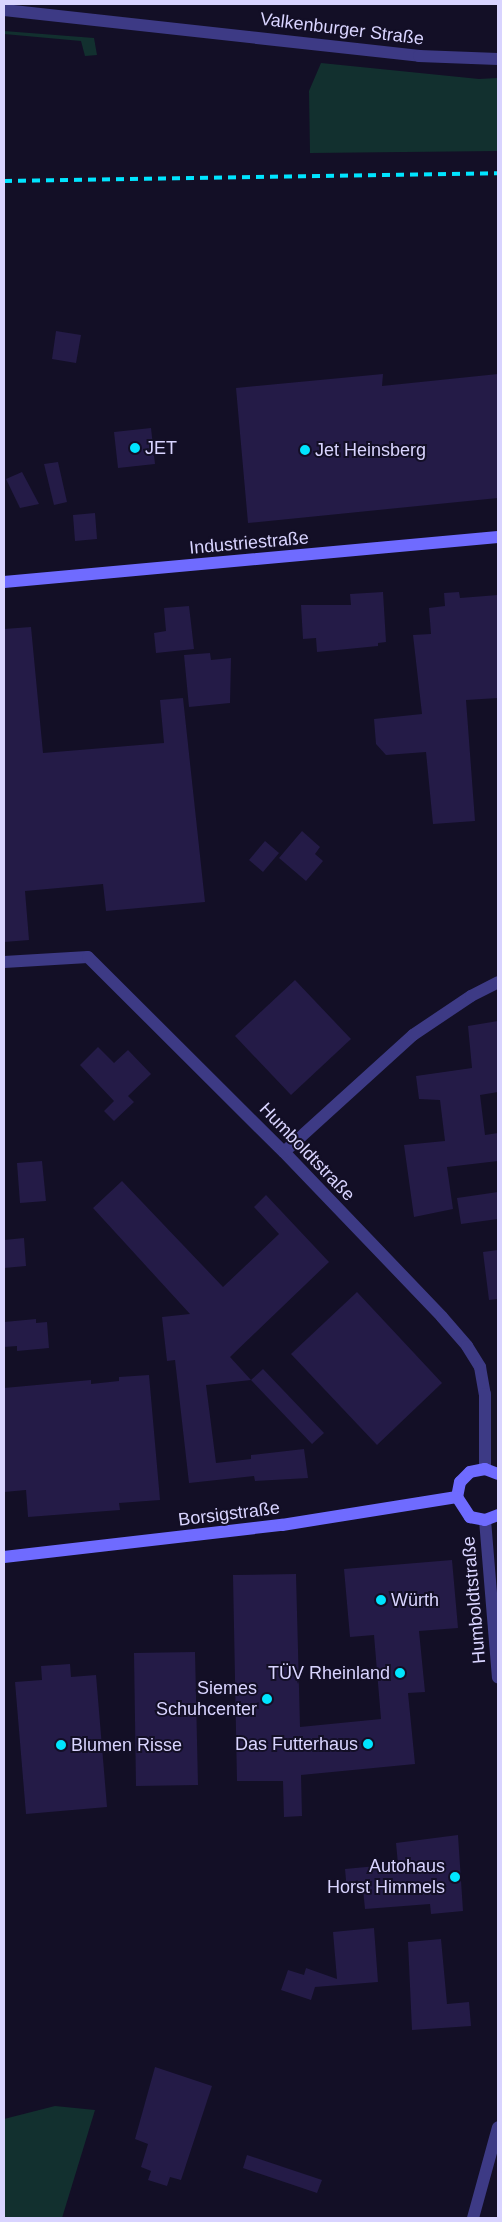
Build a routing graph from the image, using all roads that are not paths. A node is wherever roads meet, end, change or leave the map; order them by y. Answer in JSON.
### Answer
{"nodes":[{"id":1,"x":4,"y":10,"type":"edge"},
{"id":2,"x":498,"y":59,"type":"edge"},
{"id":3,"x":498,"y":537,"type":"edge"},
{"id":4,"x":4,"y":582,"type":"edge"},
{"id":5,"x":4,"y":962,"type":"edge"},
{"id":6,"x":498,"y":982,"type":"edge"},
{"id":7,"x":284,"y":1152,"type":"junction"},
{"id":8,"x":485,"y":1469,"type":"junction"},
{"id":9,"x":498,"y":1474,"type":"edge"},
{"id":10,"x":457,"y":1497,"type":"junction"},
{"id":11,"x":498,"y":1515,"type":"edge"},
{"id":12,"x":485,"y":1520,"type":"junction"},
{"id":13,"x":4,"y":1557,"type":"edge"},
{"id":14,"x":498,"y":1678,"type":"edge"},
{"id":15,"x":498,"y":2127,"type":"edge"},
{"id":16,"x":473,"y":2218,"type":"edge"}],
"edges":[{"from":1,"to":2,"type":"street","name":"Valkenburger Straße"},
{"from":3,"to":4,"type":"street","name":"Industriestraße"},
{"from":5,"to":7,"type":"street","name":"Humboldtstraße"},
{"from":6,"to":7,"type":"street"},
{"from":7,"to":8,"type":"street","name":"Humboldtstraße"},
{"from":8,"to":9,"type":"street"},
{"from":8,"to":10,"type":"street"},
{"from":10,"to":12,"type":"street"},
{"from":10,"to":13,"type":"street","name":"Borsigstraße"},
{"from":11,"to":12,"type":"street"},
{"from":12,"to":14,"type":"street","name":"Humboldtstraße"},
{"from":15,"to":16,"type":"street"}]}
